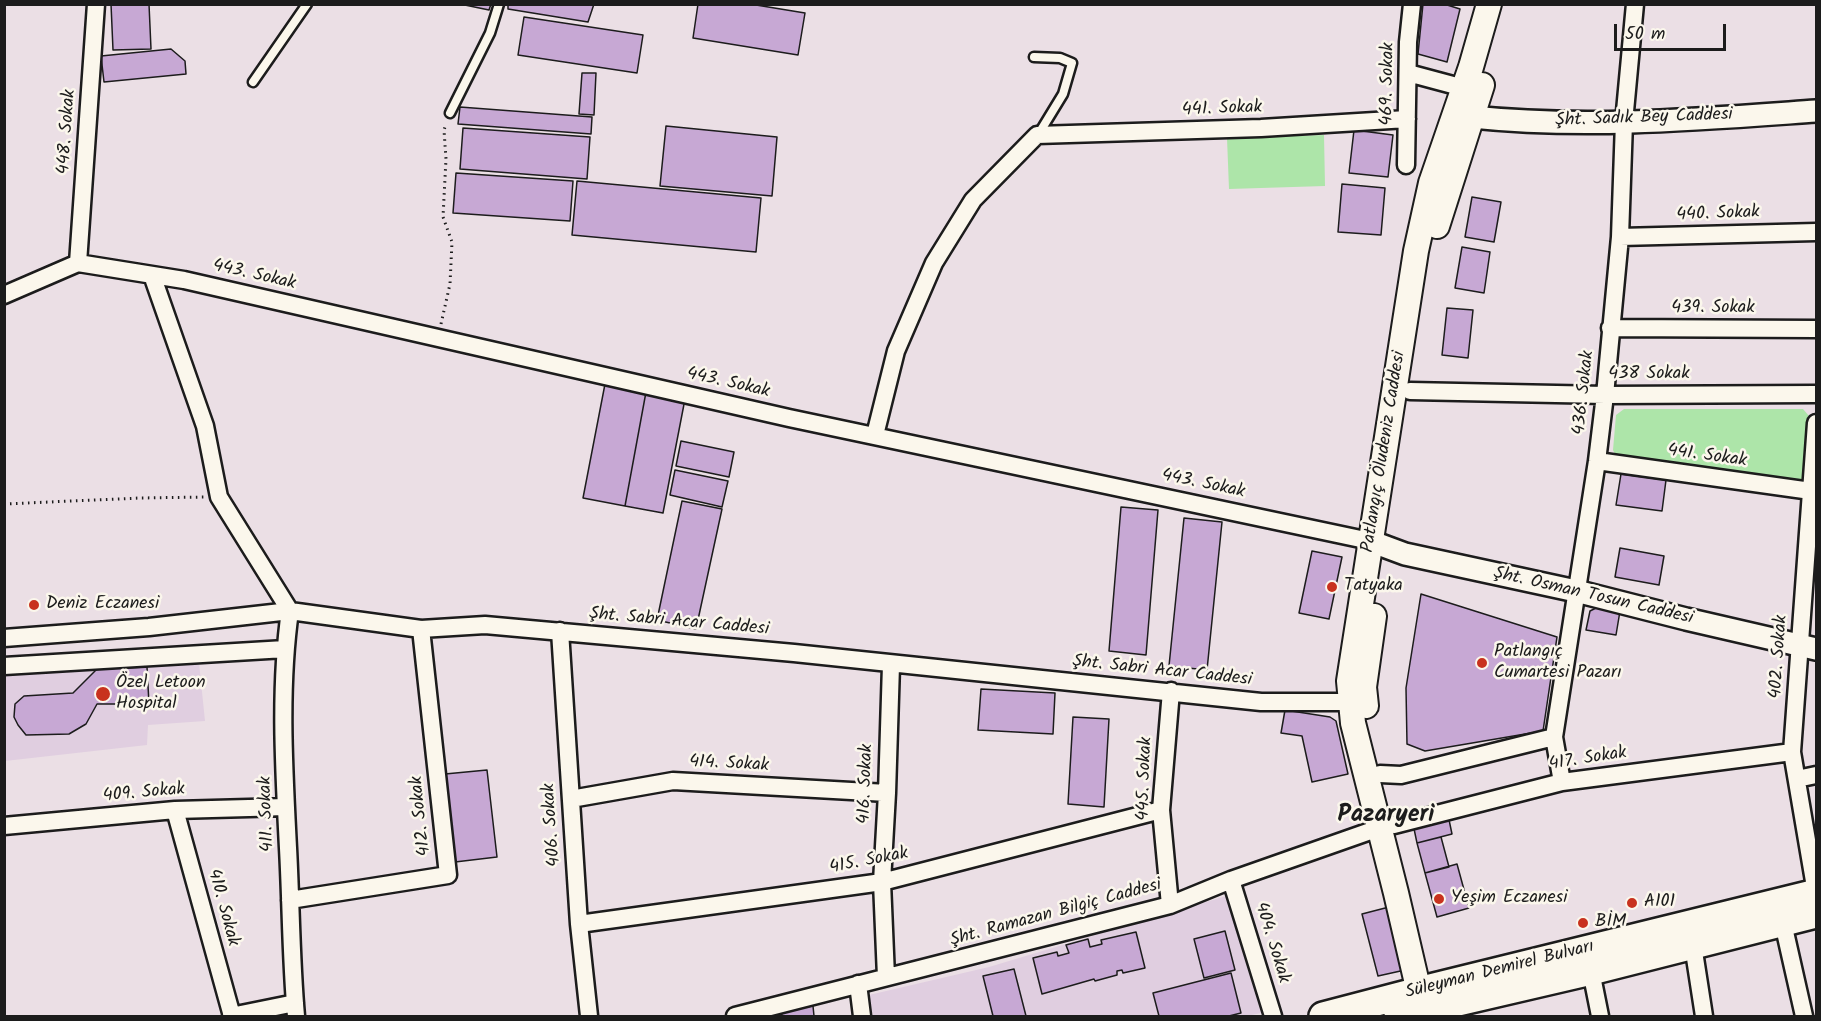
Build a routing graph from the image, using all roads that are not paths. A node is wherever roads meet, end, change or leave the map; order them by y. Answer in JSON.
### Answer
{"nodes":[{"id":1,"x":96,"y":4,"type":"edge"},
{"id":2,"x":307,"y":4,"type":"edge"},
{"id":3,"x":500,"y":4,"type":"edge"},
{"id":4,"x":1412,"y":4,"type":"edge"},
{"id":5,"x":1489,"y":4,"type":"edge"},
{"id":6,"x":1505,"y":4,"type":"edge"},
{"id":7,"x":1635,"y":4,"type":"edge"},
{"id":8,"x":1034,"y":57,"type":"dead end"},
{"id":9,"x":1408,"y":72,"type":"junction"},
{"id":10,"x":253,"y":82,"type":"dead end"},
{"id":11,"x":1464,"y":88,"type":"junction"},
{"id":12,"x":1816,"y":111,"type":"edge"},
{"id":13,"x":450,"y":113,"type":"road end"},
{"id":14,"x":1472,"y":117,"type":"junction"},
{"id":15,"x":1407,"y":119,"type":"junction"},
{"id":16,"x":1624,"y":122,"type":"junction"},
{"id":17,"x":1037,"y":135,"type":"junction"},
{"id":18,"x":1406,"y":165,"type":"dead end"},
{"id":19,"x":1816,"y":232,"type":"edge"},
{"id":20,"x":1620,"y":237,"type":"junction"},
{"id":21,"x":78,"y":263,"type":"junction"},
{"id":22,"x":152,"y":275,"type":"junction"},
{"id":23,"x":4,"y":295,"type":"edge"},
{"id":24,"x":1610,"y":328,"type":"junction"},
{"id":25,"x":1816,"y":329,"type":"edge"},
{"id":26,"x":1410,"y":391,"type":"junction"},
{"id":27,"x":1816,"y":394,"type":"edge"},
{"id":28,"x":1605,"y":395,"type":"junction"},
{"id":29,"x":1816,"y":423,"type":"edge"},
{"id":30,"x":875,"y":435,"type":"junction"},
{"id":31,"x":1597,"y":461,"type":"junction"},
{"id":32,"x":1811,"y":491,"type":"junction"},
{"id":33,"x":1378,"y":544,"type":"junction"},
{"id":34,"x":1576,"y":591,"type":"junction"},
{"id":35,"x":290,"y":611,"type":"junction"},
{"id":36,"x":421,"y":629,"type":"junction"},
{"id":37,"x":560,"y":631,"type":"junction"},
{"id":38,"x":4,"y":639,"type":"edge"},
{"id":39,"x":1808,"y":647,"type":"edge"},
{"id":40,"x":285,"y":649,"type":"junction"},
{"id":41,"x":891,"y":664,"type":"junction"},
{"id":42,"x":4,"y":666,"type":"edge"},
{"id":43,"x":1170,"y":691,"type":"junction"},
{"id":44,"x":1350,"y":702,"type":"junction"},
{"id":45,"x":1554,"y":737,"type":"junction"},
{"id":46,"x":1792,"y":752,"type":"junction"},
{"id":47,"x":1380,"y":774,"type":"junction"},
{"id":48,"x":1816,"y":775,"type":"edge"},
{"id":49,"x":1797,"y":779,"type":"junction"},
{"id":50,"x":1562,"y":782,"type":"junction"},
{"id":51,"x":887,"y":793,"type":"junction"},
{"id":52,"x":571,"y":799,"type":"junction"},
{"id":53,"x":286,"y":807,"type":"junction"},
{"id":54,"x":175,"y":810,"type":"junction"},
{"id":55,"x":1161,"y":810,"type":"junction"},
{"id":56,"x":4,"y":826,"type":"edge"},
{"id":57,"x":1387,"y":827,"type":"junction"},
{"id":58,"x":1232,"y":880,"type":"junction"},
{"id":59,"x":882,"y":882,"type":"junction"},
{"id":60,"x":1816,"y":893,"type":"edge"},
{"id":61,"x":291,"y":900,"type":"junction"},
{"id":62,"x":1170,"y":904,"type":"junction"},
{"id":63,"x":1816,"y":914,"type":"edge"},
{"id":64,"x":1783,"y":923,"type":"junction"},
{"id":65,"x":579,"y":924,"type":"junction"},
{"id":66,"x":1693,"y":945,"type":"junction"},
{"id":67,"x":1591,"y":971,"type":"junction"},
{"id":68,"x":886,"y":977,"type":"junction"},
{"id":69,"x":858,"y":984,"type":"junction"},
{"id":70,"x":1422,"y":1002,"type":"edge"},
{"id":71,"x":1467,"y":1009,"type":"edge"},
{"id":72,"x":296,"y":1010,"type":"edge"},
{"id":73,"x":231,"y":1016,"type":"edge"},
{"id":74,"x":589,"y":1017,"type":"edge"},
{"id":75,"x":735,"y":1017,"type":"edge"},
{"id":76,"x":862,"y":1017,"type":"edge"},
{"id":77,"x":1273,"y":1017,"type":"edge"},
{"id":78,"x":1323,"y":1017,"type":"edge"},
{"id":79,"x":1600,"y":1017,"type":"edge"},
{"id":80,"x":1704,"y":1017,"type":"edge"},
{"id":81,"x":1804,"y":1017,"type":"edge"}],
"edges":[{"from":1,"to":21,"type":"street","name":"448. Sokak"},
{"from":2,"to":10,"type":"lane"},
{"from":3,"to":13,"type":"lane"},
{"from":4,"to":9,"type":"street","name":"469. Sokak"},
{"from":5,"to":11,"type":"main road","name":"Patlangıç Öludeniz Caddesi"},
{"from":6,"to":14,"type":"main road","name":"Patlangıç Öludeniz Caddesi"},
{"from":7,"to":16,"type":"street","name":"436. Sokak"},
{"from":8,"to":17,"type":"lane"},
{"from":9,"to":11,"type":"street"},
{"from":9,"to":15,"type":"street","name":"469. Sokak"},
{"from":11,"to":33,"type":"main road","name":"Patlangıç Öludeniz Caddesi"},
{"from":12,"to":16,"type":"street","name":"Şht. Sadık Bey Caddesi"},
{"from":14,"to":16,"type":"street","name":"Şht. Sadık Bey Caddesi"},
{"from":14,"to":26,"type":"main road","name":"Patlangıç Öludeniz Caddesi"},
{"from":15,"to":17,"type":"street","name":"441. Sokak"},
{"from":15,"to":18,"type":"street","name":"469. Sokak"},
{"from":16,"to":20,"type":"street","name":"436. Sokak"},
{"from":17,"to":30,"type":"street"},
{"from":19,"to":20,"type":"street","name":"440. Sokak"},
{"from":20,"to":24,"type":"street","name":"436. Sokak"},
{"from":21,"to":22,"type":"street","name":"443. Sokak"},
{"from":21,"to":23,"type":"street"},
{"from":22,"to":30,"type":"street","name":"443. Sokak"},
{"from":22,"to":35,"type":"street"},
{"from":24,"to":25,"type":"street","name":"439. Sokak"},
{"from":24,"to":28,"type":"street","name":"436. Sokak"},
{"from":26,"to":28,"type":"street","name":"438 Sokak"},
{"from":26,"to":33,"type":"main road","name":"Patlangıç Öludeniz Caddesi"},
{"from":27,"to":28,"type":"street","name":"438 Sokak"},
{"from":28,"to":31,"type":"street","name":"436. Sokak"},
{"from":29,"to":32,"type":"street","name":"402. Sokak"},
{"from":30,"to":33,"type":"street","name":"443. Sokak"},
{"from":31,"to":32,"type":"street","name":"441. Sokak"},
{"from":31,"to":34,"type":"street","name":"436. Sokak"},
{"from":32,"to":39,"type":"street","name":"402. Sokak"},
{"from":33,"to":34,"type":"street","name":"Şht. Osman Tosun Caddesi"},
{"from":33,"to":44,"type":"main road","name":"Patlangıç Öludeniz Caddesi"},
{"from":33,"to":47,"type":"main road","name":"Patlangıç Öludeniz Caddesi"},
{"from":34,"to":39,"type":"street","name":"Şht. Osman Tosun Caddesi"},
{"from":34,"to":45,"type":"street","name":"436. Sokak"},
{"from":35,"to":36,"type":"street","name":"Şht. Sabri Acar Caddesi"},
{"from":35,"to":38,"type":"street","name":"Şht. Sabri Acar Caddesi"},
{"from":35,"to":40,"type":"street","name":"411. Sokak"},
{"from":36,"to":37,"type":"street","name":"Şht. Sabri Acar Caddesi"},
{"from":36,"to":61,"type":"street","name":"412. Sokak"},
{"from":37,"to":41,"type":"street","name":"Şht. Sabri Acar Caddesi"},
{"from":37,"to":52,"type":"street","name":"406. Sokak"},
{"from":39,"to":46,"type":"street","name":"402. Sokak"},
{"from":40,"to":42,"type":"street"},
{"from":40,"to":53,"type":"street","name":"411. Sokak"},
{"from":41,"to":43,"type":"street","name":"Şht. Sabri Acar Caddesi"},
{"from":41,"to":51,"type":"street","name":"416. Sokak"},
{"from":43,"to":44,"type":"street","name":"Şht. Sabri Acar Caddesi"},
{"from":43,"to":55,"type":"street","name":"445. Sokak"},
{"from":44,"to":57,"type":"main road","name":"Patlangıç Öludeniz Caddesi"},
{"from":45,"to":47,"type":"street"},
{"from":45,"to":50,"type":"street","name":"436. Sokak"},
{"from":46,"to":49,"type":"street","name":"402. Sokak"},
{"from":46,"to":50,"type":"street","name":"417. Sokak"},
{"from":47,"to":57,"type":"main road","name":"Patlangıç Öludeniz Caddesi"},
{"from":48,"to":49,"type":"street"},
{"from":49,"to":60,"type":"street","name":"402. Sokak"},
{"from":50,"to":57,"type":"street","name":"417. Sokak"},
{"from":51,"to":52,"type":"street","name":"414. Sokak"},
{"from":51,"to":59,"type":"street","name":"416. Sokak"},
{"from":52,"to":65,"type":"street","name":"406. Sokak"},
{"from":53,"to":54,"type":"street","name":"409. Sokak"},
{"from":53,"to":61,"type":"street","name":"411. Sokak"},
{"from":54,"to":56,"type":"street","name":"409. Sokak"},
{"from":54,"to":73,"type":"street","name":"410. Sokak"},
{"from":55,"to":59,"type":"street","name":"415. Sokak"},
{"from":55,"to":62,"type":"street","name":"445. Sokak"},
{"from":57,"to":58,"type":"street","name":"Şht. Ramazan Bilgiç Caddesi"},
{"from":57,"to":70,"type":"main road","name":"Patlangıç Öludeniz Caddesi"},
{"from":58,"to":62,"type":"street","name":"Şht. Ramazan Bilgiç Caddesi"},
{"from":58,"to":77,"type":"street","name":"404. Sokak"},
{"from":59,"to":65,"type":"street","name":"415. Sokak"},
{"from":59,"to":68,"type":"street","name":"416. Sokak"},
{"from":60,"to":70,"type":"main road","name":"Süleyman Demirel Bulvarı"},
{"from":61,"to":72,"type":"street","name":"411. Sokak"},
{"from":62,"to":68,"type":"street","name":"Şht. Ramazan Bilgiç Caddesi"},
{"from":63,"to":64,"type":"main road","name":"Süleyman Demirel Bulvarı"},
{"from":64,"to":66,"type":"main road","name":"Süleyman Demirel Bulvarı"},
{"from":64,"to":81,"type":"street"},
{"from":65,"to":74,"type":"street","name":"406. Sokak"},
{"from":66,"to":67,"type":"main road","name":"Süleyman Demirel Bulvarı"},
{"from":66,"to":80,"type":"street"},
{"from":67,"to":71,"type":"main road","name":"Süleyman Demirel Bulvarı"},
{"from":67,"to":79,"type":"street"},
{"from":68,"to":69,"type":"street","name":"Şht. Ramazan Bilgiç Caddesi"},
{"from":69,"to":75,"type":"street","name":"Şht. Ramazan Bilgiç Caddesi"},
{"from":69,"to":76,"type":"street"},
{"from":70,"to":71,"type":"main road","name":"Süleyman Demirel Bulvarı"},
{"from":70,"to":78,"type":"main road","name":"Süleyman Demirel Bulvarı"},
{"from":72,"to":73,"type":"street"}]}
